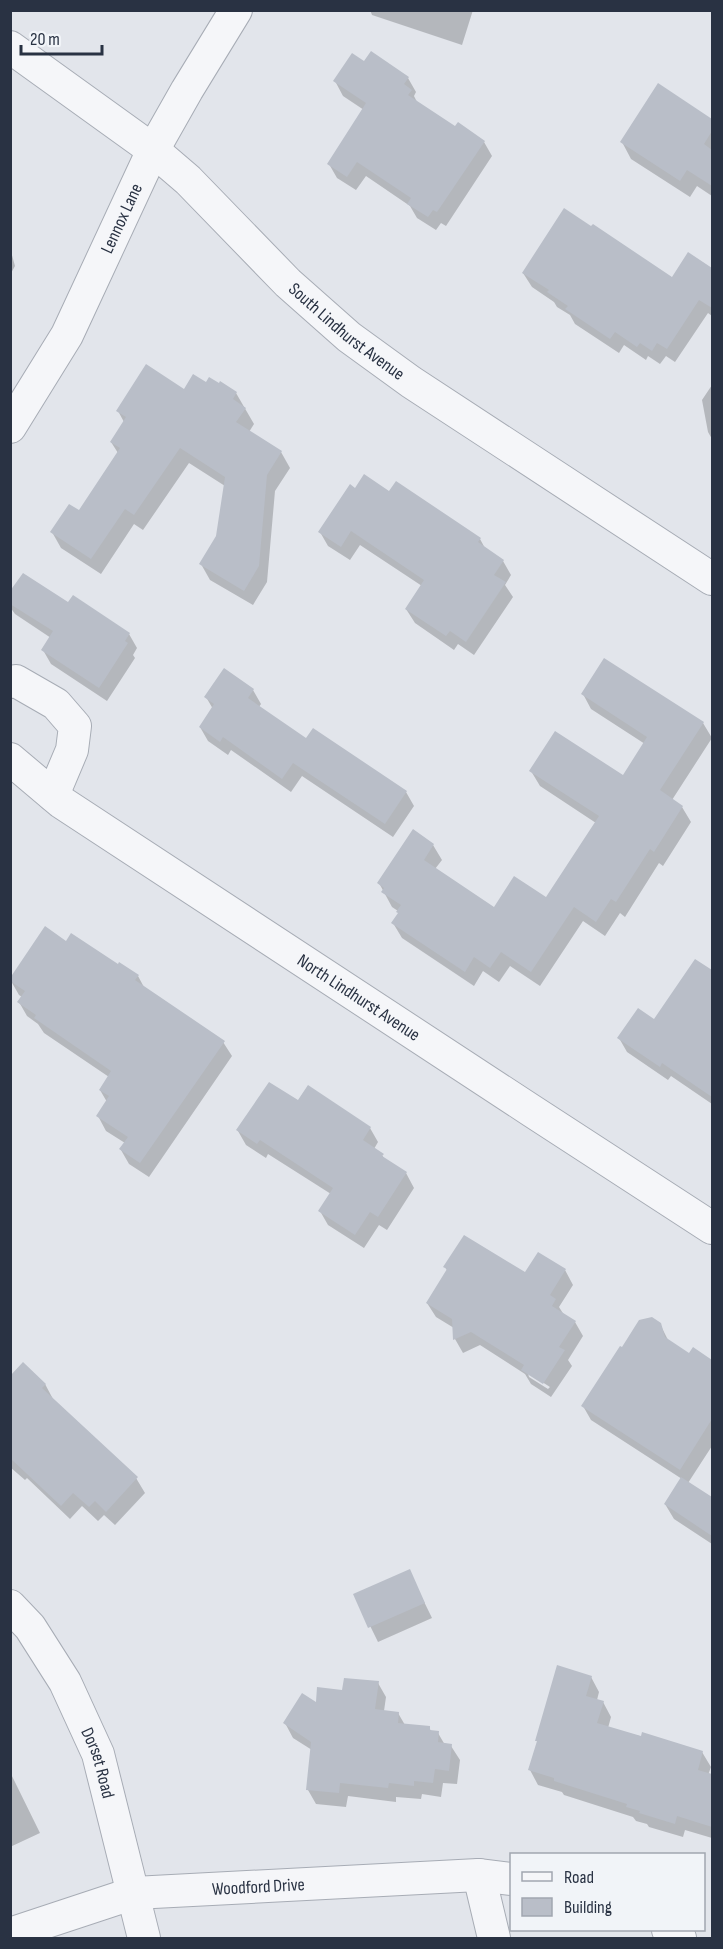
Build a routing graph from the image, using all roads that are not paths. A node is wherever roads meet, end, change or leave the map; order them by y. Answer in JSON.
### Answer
{"nodes":[{"id":1,"x":236,"y":10,"type":"edge"},
{"id":2,"x":10,"y":47,"type":"edge"},
{"id":3,"x":153,"y":150,"type":"junction"},
{"id":4,"x":10,"y":427,"type":"edge"},
{"id":5,"x":712,"y":579,"type":"edge"},
{"id":6,"x":10,"y":682,"type":"edge"},
{"id":7,"x":10,"y":759,"type":"edge"},
{"id":8,"x":53,"y":795,"type":"junction"},
{"id":9,"x":712,"y":1228,"type":"edge"},
{"id":10,"x":10,"y":1606,"type":"edge"},
{"id":11,"x":479,"y":1875,"type":"junction"},
{"id":12,"x":510,"y":1879,"type":"edge"},
{"id":13,"x":134,"y":1893,"type":"junction"},
{"id":14,"x":10,"y":1934,"type":"edge"},
{"id":15,"x":144,"y":1938,"type":"edge"},
{"id":16,"x":494,"y":1938,"type":"edge"}],
"edges":[{"from":1,"to":3,"type":"street","name":"Lennox Lane"},
{"from":2,"to":3,"type":"street","name":"South Lindhurst Avenue"},
{"from":3,"to":4,"type":"street","name":"Lennox Lane"},
{"from":3,"to":5,"type":"street","name":"South Lindhurst Avenue"},
{"from":6,"to":8,"type":"street"},
{"from":7,"to":8,"type":"street","name":"North Lindhurst Avenue"},
{"from":8,"to":9,"type":"street","name":"North Lindhurst Avenue"},
{"from":10,"to":13,"type":"street","name":"Dorset Road"},
{"from":11,"to":12,"type":"street","name":"Woodford Drive"},
{"from":11,"to":13,"type":"street","name":"Woodford Drive"},
{"from":11,"to":16,"type":"street"},
{"from":13,"to":14,"type":"street","name":"Woodford Drive"},
{"from":13,"to":15,"type":"street","name":"Dorset Road"}]}
